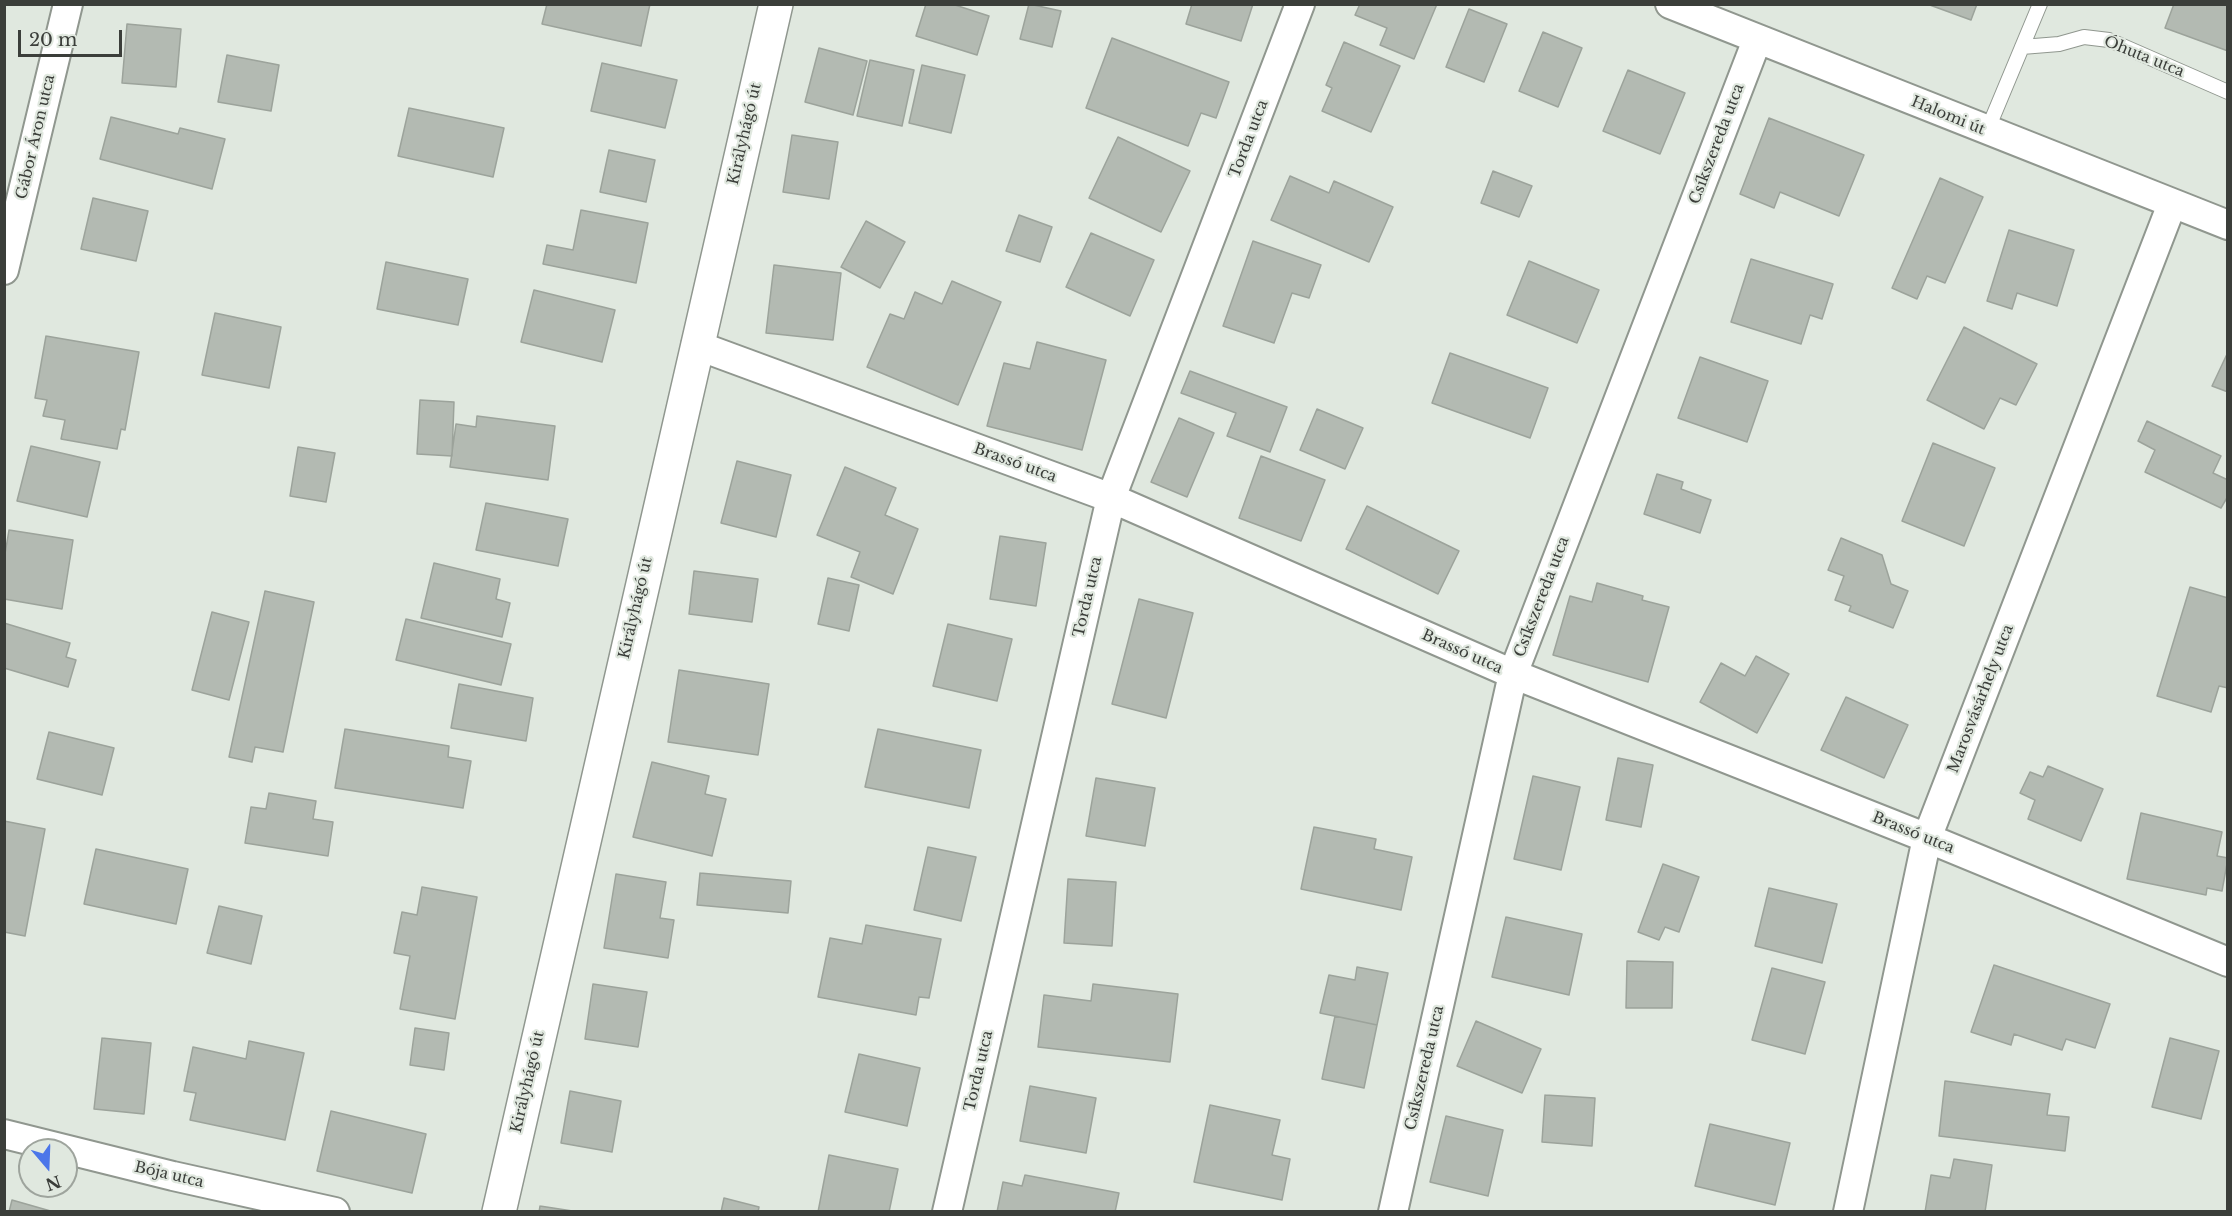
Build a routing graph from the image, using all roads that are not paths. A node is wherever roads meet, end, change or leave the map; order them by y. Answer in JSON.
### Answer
{"nodes":[{"id":1,"x":68,"y":4,"type":"edge"},
{"id":2,"x":776,"y":4,"type":"edge"},
{"id":3,"x":1300,"y":4,"type":"edge"},
{"id":4,"x":1670,"y":4,"type":"edge"},
{"id":5,"x":2040,"y":4,"type":"edge"},
{"id":6,"x":1757,"y":40,"type":"junction"},
{"id":7,"x":2022,"y":47,"type":"junction"},
{"id":8,"x":2228,"y":92,"type":"edge"},
{"id":9,"x":1987,"y":131,"type":"junction"},
{"id":10,"x":2172,"y":204,"type":"junction"},
{"id":11,"x":2228,"y":225,"type":"edge"},
{"id":12,"x":4,"y":270,"type":"edge"},
{"id":13,"x":696,"y":345,"type":"junction"},
{"id":14,"x":1111,"y":498,"type":"junction"},
{"id":15,"x":1513,"y":674,"type":"junction"},
{"id":16,"x":1927,"y":838,"type":"junction"},
{"id":17,"x":2228,"y":962,"type":"edge"},
{"id":18,"x":4,"y":1134,"type":"edge"},
{"id":19,"x":335,"y":1212,"type":"edge"},
{"id":20,"x":499,"y":1212,"type":"edge"},
{"id":21,"x":947,"y":1212,"type":"edge"},
{"id":22,"x":1393,"y":1212,"type":"edge"},
{"id":23,"x":1848,"y":1212,"type":"edge"}],
"edges":[{"from":1,"to":12,"type":"street","name":"Gábor Áron utca"},
{"from":2,"to":13,"type":"street","name":"Királyhágó út"},
{"from":3,"to":14,"type":"street","name":"Torda utca"},
{"from":4,"to":6,"type":"street","name":"Halomi út"},
{"from":5,"to":7,"type":"lane"},
{"from":6,"to":9,"type":"street","name":"Halomi út"},
{"from":6,"to":15,"type":"street","name":"Csíkszereda utca"},
{"from":7,"to":8,"type":"lane","name":"Óhuta utca"},
{"from":7,"to":9,"type":"lane"},
{"from":9,"to":10,"type":"street","name":"Halomi út"},
{"from":10,"to":11,"type":"street","name":"Halomi út"},
{"from":10,"to":16,"type":"street","name":"Marosvásárhely utca"},
{"from":13,"to":14,"type":"street","name":"Brassó utca"},
{"from":13,"to":20,"type":"street","name":"Királyhágó út"},
{"from":14,"to":15,"type":"street","name":"Brassó utca"},
{"from":14,"to":21,"type":"street","name":"Torda utca"},
{"from":15,"to":16,"type":"street","name":"Brassó utca"},
{"from":15,"to":22,"type":"street","name":"Csíkszereda utca"},
{"from":16,"to":17,"type":"street","name":"Brassó utca"},
{"from":16,"to":23,"type":"street","name":"Marosvásárhely utca"},
{"from":18,"to":19,"type":"street","name":"Bója utca"}]}
